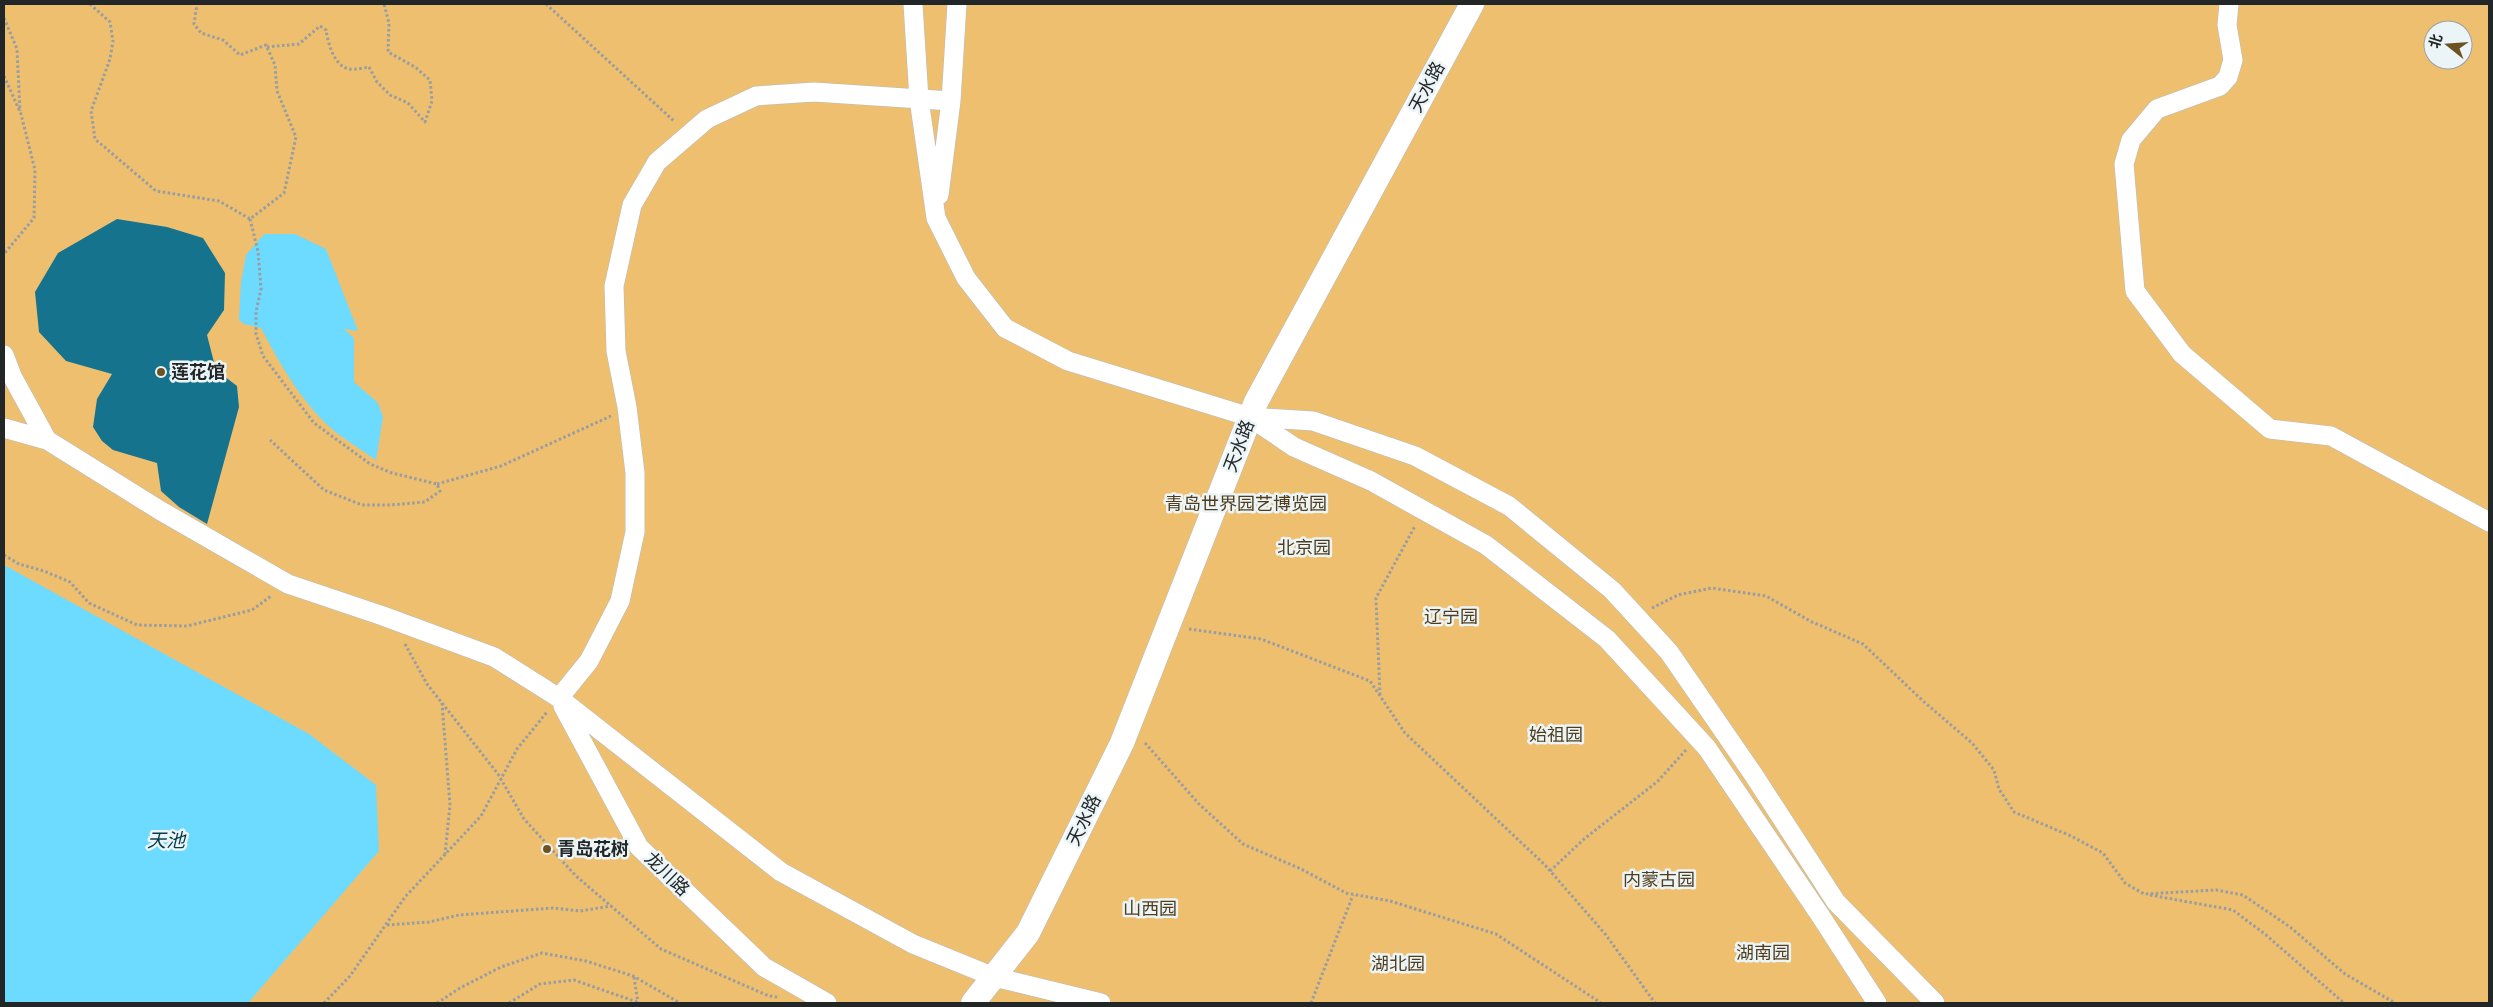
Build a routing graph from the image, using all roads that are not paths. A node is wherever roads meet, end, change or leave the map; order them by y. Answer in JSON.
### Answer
{"nodes":[{"id":1,"x":913,"y":4,"type":"edge"},
{"id":2,"x":957,"y":4,"type":"edge"},
{"id":3,"x":1472,"y":4,"type":"edge"},
{"id":4,"x":2228,"y":4,"type":"edge"},
{"id":5,"x":919,"y":99,"type":"junction"},
{"id":6,"x":951,"y":101,"type":"junction"},
{"id":7,"x":936,"y":218,"type":"junction"},
{"id":8,"x":4,"y":355,"type":"edge"},
{"id":9,"x":1250,"y":417,"type":"junction"},
{"id":10,"x":4,"y":428,"type":"edge"},
{"id":11,"x":46,"y":440,"type":"junction"},
{"id":12,"x":2489,"y":522,"type":"edge"},
{"id":13,"x":558,"y":698,"type":"junction"},
{"id":14,"x":994,"y":977,"type":"junction"},
{"id":15,"x":827,"y":1003,"type":"edge"},
{"id":16,"x":973,"y":1003,"type":"edge"},
{"id":17,"x":1102,"y":1003,"type":"edge"},
{"id":18,"x":1877,"y":1003,"type":"edge"},
{"id":19,"x":1935,"y":1003,"type":"edge"}],
"edges":[{"from":1,"to":5,"type":"street"},
{"from":2,"to":6,"type":"street"},
{"from":3,"to":9,"type":"street","name":"天水路"},
{"from":4,"to":12,"type":"street"},
{"from":5,"to":6,"type":"street"},
{"from":5,"to":7,"type":"street"},
{"from":5,"to":13,"type":"street"},
{"from":6,"to":7,"type":"street"},
{"from":7,"to":9,"type":"street"},
{"from":8,"to":11,"type":"street"},
{"from":9,"to":14,"type":"street","name":"天水路"},
{"from":9,"to":18,"type":"street"},
{"from":9,"to":19,"type":"street"},
{"from":10,"to":11,"type":"street"},
{"from":11,"to":13,"type":"street"},
{"from":13,"to":14,"type":"street"},
{"from":13,"to":15,"type":"street","name":"龙川路"},
{"from":14,"to":16,"type":"street","name":"天水路"},
{"from":14,"to":17,"type":"street"}]}
